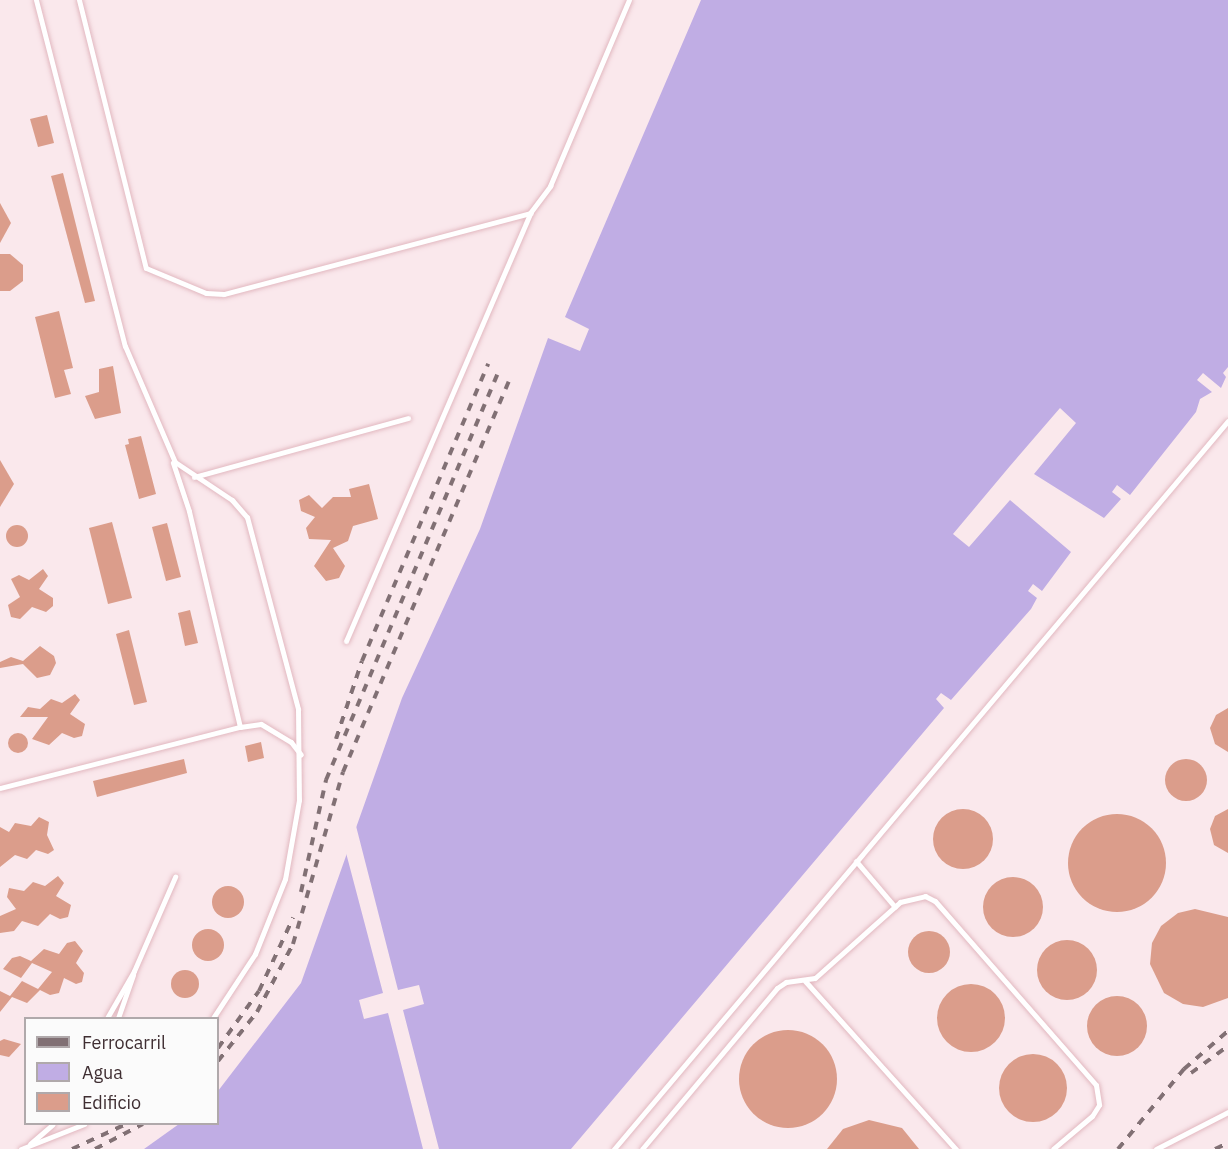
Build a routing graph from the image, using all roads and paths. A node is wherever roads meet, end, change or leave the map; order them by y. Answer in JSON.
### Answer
{"nodes":[{"id":1,"x":36,"y":0,"type":"edge"},
{"id":2,"x":79,"y":0,"type":"edge"},
{"id":3,"x":629,"y":0,"type":"edge"},
{"id":4,"x":530,"y":213,"type":"junction"},
{"id":5,"x":408,"y":418,"type":"dead end"},
{"id":6,"x":1228,"y":421,"type":"edge"},
{"id":7,"x":170,"y":452,"type":"junction"},
{"id":8,"x":194,"y":477,"type":"junction"},
{"id":9,"x":346,"y":641,"type":"dead end"},
{"id":10,"x":240,"y":727,"type":"junction"},
{"id":11,"x":301,"y":755,"type":"junction"},
{"id":12,"x":0,"y":788,"type":"edge"},
{"id":13,"x":856,"y":861,"type":"junction"},
{"id":14,"x":175,"y":877,"type":"dead end"},
{"id":15,"x":895,"y":907,"type":"junction"},
{"id":16,"x":134,"y":971,"type":"junction"},
{"id":17,"x":805,"y":981,"type":"junction"},
{"id":18,"x":108,"y":1017,"type":"edge"},
{"id":19,"x":118,"y":1017,"type":"edge"},
{"id":20,"x":214,"y":1017,"type":"edge"},
{"id":21,"x":1228,"y":1112,"type":"edge"},
{"id":22,"x":52,"y":1125,"type":"edge"},
{"id":23,"x":81,"y":1125,"type":"edge"},
{"id":24,"x":23,"y":1148,"type":"edge"},
{"id":25,"x":614,"y":1149,"type":"edge"},
{"id":26,"x":642,"y":1149,"type":"edge"},
{"id":27,"x":956,"y":1149,"type":"edge"},
{"id":28,"x":1053,"y":1149,"type":"edge"},
{"id":29,"x":1156,"y":1149,"type":"edge"}],
"edges":[{"from":1,"to":7,"type":"lane"},
{"from":2,"to":4,"type":"lane"},
{"from":3,"to":4,"type":"lane"},
{"from":4,"to":9,"type":"lane"},
{"from":5,"to":8,"type":"lane"},
{"from":6,"to":13,"type":"lane"},
{"from":7,"to":8,"type":"lane"},
{"from":7,"to":10,"type":"lane"},
{"from":8,"to":11,"type":"lane"},
{"from":10,"to":11,"type":"lane"},
{"from":10,"to":12,"type":"lane"},
{"from":11,"to":20,"type":"lane"},
{"from":13,"to":15,"type":"lane"},
{"from":13,"to":25,"type":"lane"},
{"from":14,"to":16,"type":"lane"},
{"from":15,"to":17,"type":"lane"},
{"from":15,"to":28,"type":"lane"},
{"from":16,"to":18,"type":"lane"},
{"from":16,"to":19,"type":"lane"},
{"from":17,"to":26,"type":"lane"},
{"from":17,"to":27,"type":"lane"},
{"from":21,"to":29,"type":"lane"},
{"from":22,"to":24,"type":"lane"},
{"from":23,"to":24,"type":"lane"}]}
